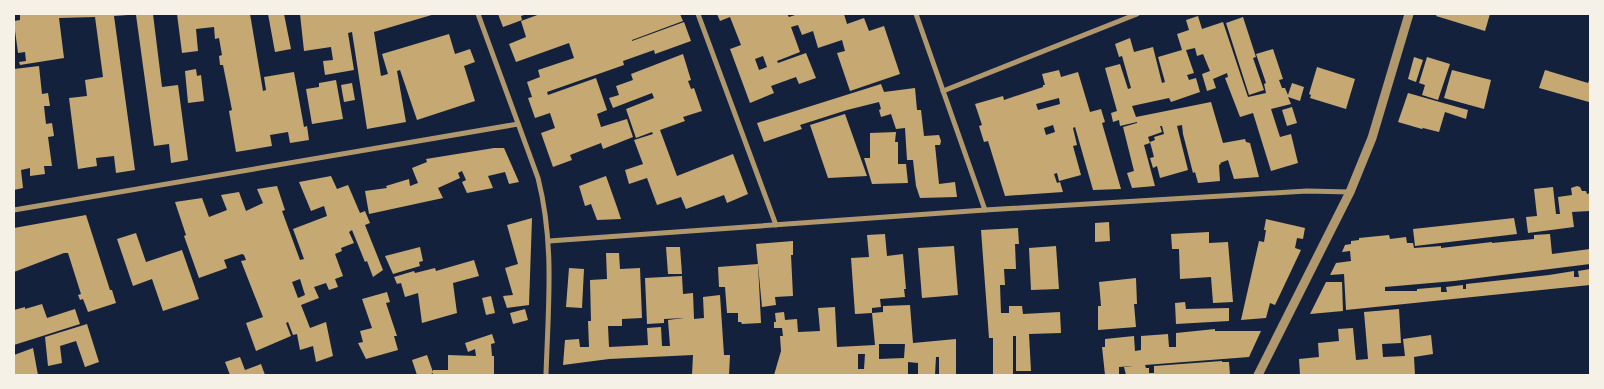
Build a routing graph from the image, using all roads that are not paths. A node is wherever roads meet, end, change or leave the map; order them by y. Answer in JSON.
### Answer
{"nodes":[{"id":1,"x":478,"y":14,"type":"edge"},
{"id":2,"x":698,"y":14,"type":"edge"},
{"id":3,"x":916,"y":14,"type":"edge"},
{"id":4,"x":1137,"y":14,"type":"edge"},
{"id":5,"x":1409,"y":14,"type":"edge"},
{"id":6,"x":943,"y":91,"type":"junction"},
{"id":7,"x":518,"y":124,"type":"junction"},
{"id":8,"x":1350,"y":192,"type":"junction"},
{"id":9,"x":14,"y":210,"type":"edge"},
{"id":10,"x":985,"y":210,"type":"junction"},
{"id":11,"x":776,"y":225,"type":"junction"},
{"id":12,"x":549,"y":240,"type":"junction"},
{"id":13,"x":546,"y":375,"type":"edge"},
{"id":14,"x":1258,"y":375,"type":"edge"}],
"edges":[{"from":1,"to":7,"type":"street"},
{"from":2,"to":11,"type":"street"},
{"from":3,"to":6,"type":"street"},
{"from":4,"to":6,"type":"street"},
{"from":5,"to":8,"type":"street"},
{"from":6,"to":10,"type":"street"},
{"from":7,"to":9,"type":"street"},
{"from":7,"to":12,"type":"street"},
{"from":8,"to":10,"type":"street"},
{"from":8,"to":14,"type":"street"},
{"from":10,"to":11,"type":"street"},
{"from":11,"to":12,"type":"street"},
{"from":12,"to":13,"type":"street"}]}
